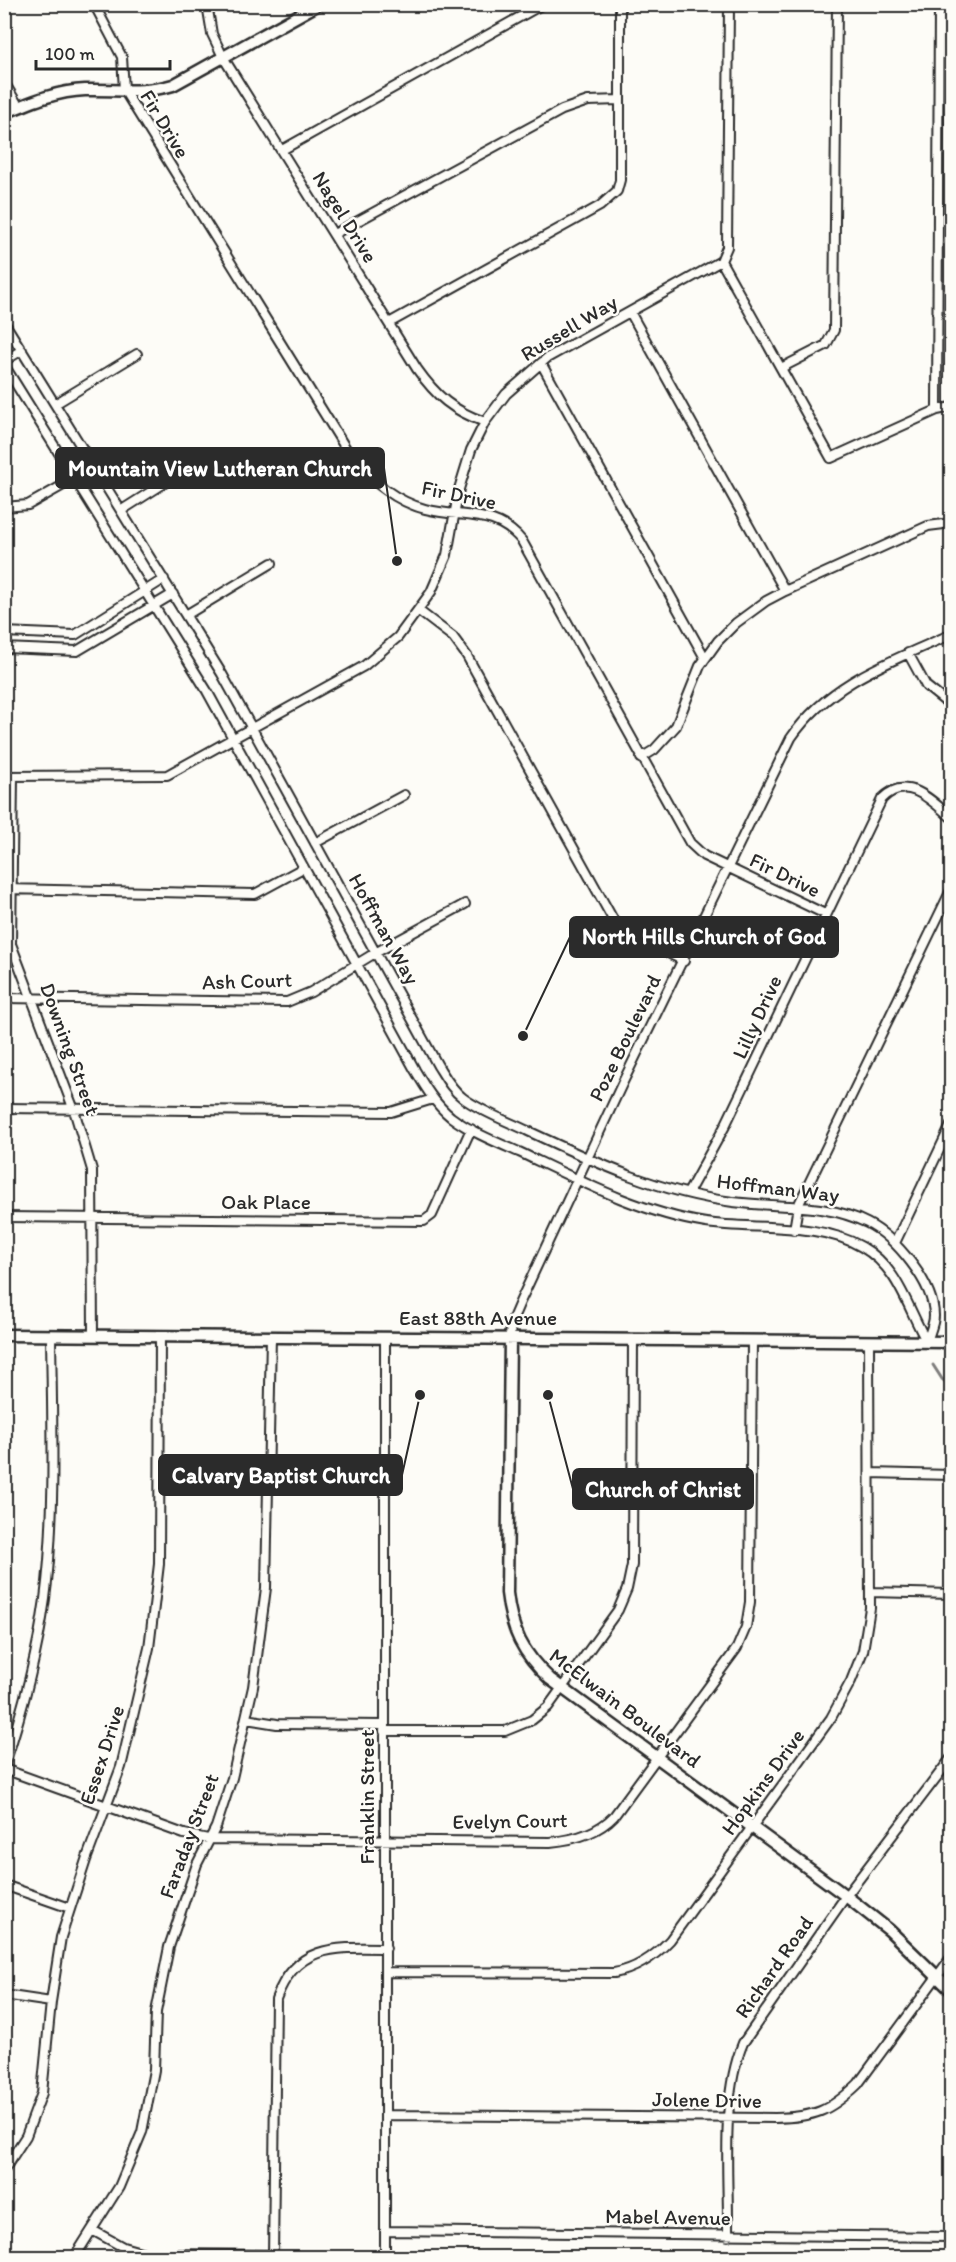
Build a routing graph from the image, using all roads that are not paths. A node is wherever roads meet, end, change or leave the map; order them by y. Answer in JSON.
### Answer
{"nodes":[{"id":1,"x":94,"y":4,"type":"edge"},
{"id":2,"x":207,"y":4,"type":"edge"},
{"id":3,"x":319,"y":4,"type":"edge"},
{"id":4,"x":543,"y":4,"type":"edge"},
{"id":5,"x":620,"y":4,"type":"edge"},
{"id":6,"x":729,"y":4,"type":"edge"},
{"id":7,"x":837,"y":4,"type":"edge"},
{"id":8,"x":939,"y":4,"type":"edge"},
{"id":9,"x":223,"y":57,"type":"junction"},
{"id":10,"x":4,"y":82,"type":"edge"},
{"id":11,"x":124,"y":90,"type":"junction"},
{"id":12,"x":620,"y":100,"type":"junction"},
{"id":13,"x":19,"y":107,"type":"junction"},
{"id":14,"x":4,"y":113,"type":"edge"},
{"id":15,"x":282,"y":150,"type":"junction"},
{"id":16,"x":334,"y":234,"type":"junction"},
{"id":17,"x":721,"y":261,"type":"junction"},
{"id":18,"x":630,"y":312,"type":"junction"},
{"id":19,"x":4,"y":322,"type":"edge"},
{"id":20,"x":389,"y":323,"type":"junction"},
{"id":21,"x":22,"y":350,"type":"junction"},
{"id":22,"x":138,"y":354,"type":"dead end"},
{"id":23,"x":4,"y":360,"type":"edge"},
{"id":24,"x":541,"y":363,"type":"junction"},
{"id":25,"x":4,"y":365,"type":"edge"},
{"id":26,"x":781,"y":368,"type":"junction"},
{"id":27,"x":55,"y":404,"type":"junction"},
{"id":28,"x":951,"y":407,"type":"edge"},
{"id":29,"x":937,"y":410,"type":"junction"},
{"id":30,"x":485,"y":422,"type":"junction"},
{"id":31,"x":204,"y":459,"type":"dead end"},
{"id":32,"x":75,"y":479,"type":"junction"},
{"id":33,"x":4,"y":507,"type":"edge"},
{"id":34,"x":122,"y":510,"type":"junction"},
{"id":35,"x":455,"y":514,"type":"junction"},
{"id":36,"x":951,"y":523,"type":"edge"},
{"id":37,"x":272,"y":563,"type":"dead end"},
{"id":38,"x":164,"y":579,"type":"junction"},
{"id":39,"x":145,"y":591,"type":"junction"},
{"id":40,"x":785,"y":591,"type":"junction"},
{"id":41,"x":173,"y":594,"type":"junction"},
{"id":42,"x":154,"y":606,"type":"junction"},
{"id":43,"x":419,"y":611,"type":"junction"},
{"id":44,"x":186,"y":615,"type":"junction"},
{"id":45,"x":4,"y":632,"type":"edge"},
{"id":46,"x":951,"y":634,"type":"edge"},
{"id":47,"x":4,"y":648,"type":"edge"},
{"id":48,"x":908,"y":653,"type":"junction"},
{"id":49,"x":705,"y":658,"type":"junction"},
{"id":50,"x":951,"y":707,"type":"edge"},
{"id":51,"x":253,"y":728,"type":"junction"},
{"id":52,"x":232,"y":739,"type":"junction"},
{"id":53,"x":641,"y":758,"type":"junction"},
{"id":54,"x":9,"y":776,"type":"edge"},
{"id":55,"x":404,"y":795,"type":"dead end"},
{"id":56,"x":951,"y":818,"type":"edge"},
{"id":57,"x":315,"y":843,"type":"junction"},
{"id":58,"x":728,"y":867,"type":"junction"},
{"id":59,"x":303,"y":868,"type":"junction"},
{"id":60,"x":951,"y":888,"type":"edge"},
{"id":61,"x":8,"y":889,"type":"edge"},
{"id":62,"x":465,"y":904,"type":"dead end"},
{"id":63,"x":825,"y":914,"type":"junction"},
{"id":64,"x":375,"y":953,"type":"junction"},
{"id":65,"x":684,"y":961,"type":"junction"},
{"id":66,"x":358,"y":966,"type":"junction"},
{"id":67,"x":4,"y":998,"type":"edge"},
{"id":68,"x":32,"y":999,"type":"junction"},
{"id":69,"x":434,"y":1099,"type":"junction"},
{"id":70,"x":4,"y":1108,"type":"edge"},
{"id":71,"x":74,"y":1110,"type":"junction"},
{"id":72,"x":951,"y":1123,"type":"edge"},
{"id":73,"x":471,"y":1130,"type":"junction"},
{"id":74,"x":586,"y":1159,"type":"junction"},
{"id":75,"x":577,"y":1179,"type":"junction"},
{"id":76,"x":688,"y":1193,"type":"junction"},
{"id":77,"x":798,"y":1206,"type":"junction"},
{"id":78,"x":4,"y":1217,"type":"edge"},
{"id":79,"x":93,"y":1219,"type":"junction"},
{"id":80,"x":794,"y":1230,"type":"junction"},
{"id":81,"x":895,"y":1243,"type":"junction"},
{"id":82,"x":4,"y":1335,"type":"edge"},
{"id":83,"x":51,"y":1335,"type":"junction"},
{"id":84,"x":93,"y":1335,"type":"junction"},
{"id":85,"x":160,"y":1336,"type":"junction"},
{"id":86,"x":271,"y":1336,"type":"junction"},
{"id":87,"x":385,"y":1337,"type":"junction"},
{"id":88,"x":510,"y":1338,"type":"junction"},
{"id":89,"x":633,"y":1339,"type":"junction"},
{"id":90,"x":752,"y":1340,"type":"junction"},
{"id":91,"x":869,"y":1341,"type":"junction"},
{"id":92,"x":927,"y":1342,"type":"junction"},
{"id":93,"x":951,"y":1342,"type":"edge"},
{"id":94,"x":870,"y":1473,"type":"junction"},
{"id":95,"x":951,"y":1475,"type":"edge"},
{"id":96,"x":870,"y":1593,"type":"junction"},
{"id":97,"x":951,"y":1594,"type":"edge"},
{"id":98,"x":562,"y":1688,"type":"junction"},
{"id":99,"x":246,"y":1719,"type":"junction"},
{"id":100,"x":384,"y":1728,"type":"junction"},
{"id":101,"x":658,"y":1757,"type":"junction"},
{"id":102,"x":951,"y":1757,"type":"edge"},
{"id":103,"x":4,"y":1768,"type":"edge"},
{"id":104,"x":106,"y":1807,"type":"junction"},
{"id":105,"x":752,"y":1827,"type":"junction"},
{"id":106,"x":208,"y":1839,"type":"junction"},
{"id":107,"x":385,"y":1840,"type":"junction"},
{"id":108,"x":4,"y":1885,"type":"edge"},
{"id":109,"x":846,"y":1896,"type":"junction"},
{"id":110,"x":70,"y":1908,"type":"junction"},
{"id":111,"x":386,"y":1948,"type":"junction"},
{"id":112,"x":951,"y":1956,"type":"edge"},
{"id":113,"x":386,"y":1972,"type":"junction"},
{"id":114,"x":937,"y":1977,"type":"junction"},
{"id":115,"x":951,"y":1991,"type":"edge"},
{"id":116,"x":4,"y":1995,"type":"edge"},
{"id":117,"x":51,"y":2002,"type":"junction"},
{"id":118,"x":386,"y":2115,"type":"junction"},
{"id":119,"x":729,"y":2118,"type":"junction"},
{"id":120,"x":4,"y":2170,"type":"edge"},
{"id":121,"x":92,"y":2230,"type":"junction"},
{"id":122,"x":385,"y":2231,"type":"junction"},
{"id":123,"x":728,"y":2236,"type":"junction"},
{"id":124,"x":951,"y":2238,"type":"edge"},
{"id":125,"x":273,"y":2256,"type":"edge"},
{"id":126,"x":74,"y":2258,"type":"edge"},
{"id":127,"x":385,"y":2258,"type":"edge"}],
"edges":[{"from":1,"to":11,"type":"street","name":"Fir Drive"},
{"from":2,"to":9,"type":"street","name":"Nagel Drive"},
{"from":3,"to":9,"type":"street"},
{"from":4,"to":15,"type":"street"},
{"from":5,"to":12,"type":"street"},
{"from":6,"to":17,"type":"street"},
{"from":7,"to":26,"type":"street"},
{"from":8,"to":29,"type":"street"},
{"from":9,"to":11,"type":"street"},
{"from":9,"to":15,"type":"street","name":"Nagel Drive"},
{"from":10,"to":13,"type":"street"},
{"from":11,"to":13,"type":"street"},
{"from":11,"to":35,"type":"street","name":"Fir Drive"},
{"from":12,"to":16,"type":"street"},
{"from":12,"to":20,"type":"street"},
{"from":13,"to":14,"type":"street"},
{"from":15,"to":16,"type":"street","name":"Nagel Drive"},
{"from":16,"to":20,"type":"street","name":"Nagel Drive"},
{"from":17,"to":18,"type":"street","name":"Russell Way"},
{"from":17,"to":26,"type":"street"},
{"from":18,"to":24,"type":"street","name":"Russell Way"},
{"from":18,"to":40,"type":"street"},
{"from":19,"to":21,"type":"street","name":"Hoffman Way"},
{"from":20,"to":30,"type":"street","name":"Nagel Drive"},
{"from":21,"to":23,"type":"street"},
{"from":21,"to":27,"type":"street","name":"Hoffman Way"},
{"from":22,"to":27,"type":"street"},
{"from":24,"to":30,"type":"street","name":"Russell Way"},
{"from":24,"to":49,"type":"street"},
{"from":25,"to":32,"type":"street","name":"Hoffman Way"},
{"from":26,"to":29,"type":"street"},
{"from":27,"to":34,"type":"street","name":"Hoffman Way"},
{"from":28,"to":29,"type":"street"},
{"from":30,"to":35,"type":"street","name":"Russell Way"},
{"from":31,"to":34,"type":"street"},
{"from":32,"to":33,"type":"street"},
{"from":32,"to":39,"type":"street","name":"Hoffman Way"},
{"from":34,"to":38,"type":"street","name":"Hoffman Way"},
{"from":35,"to":43,"type":"street","name":"Russell Way"},
{"from":35,"to":53,"type":"street","name":"Fir Drive"},
{"from":36,"to":40,"type":"street"},
{"from":37,"to":44,"type":"street"},
{"from":38,"to":39,"type":"street"},
{"from":38,"to":41,"type":"street","name":"Hoffman Way"},
{"from":39,"to":42,"type":"street","name":"Hoffman Way"},
{"from":39,"to":45,"type":"street"},
{"from":40,"to":49,"type":"street"},
{"from":41,"to":42,"type":"street"},
{"from":41,"to":44,"type":"street","name":"Hoffman Way"},
{"from":42,"to":47,"type":"street"},
{"from":42,"to":52,"type":"street","name":"Hoffman Way"},
{"from":43,"to":51,"type":"street","name":"Russell Way"},
{"from":43,"to":65,"type":"street"},
{"from":44,"to":51,"type":"street","name":"Hoffman Way"},
{"from":46,"to":48,"type":"street","name":"Poze Boulevard"},
{"from":48,"to":50,"type":"street"},
{"from":48,"to":58,"type":"street","name":"Poze Boulevard"},
{"from":49,"to":53,"type":"street"},
{"from":51,"to":52,"type":"street","name":"Russell Way"},
{"from":51,"to":57,"type":"street","name":"Hoffman Way"},
{"from":52,"to":54,"type":"street","name":"Russell Way"},
{"from":52,"to":59,"type":"street","name":"Hoffman Way"},
{"from":53,"to":58,"type":"street","name":"Fir Drive"},
{"from":54,"to":61,"type":"street","name":"Downing Street"},
{"from":55,"to":57,"type":"street"},
{"from":56,"to":63,"type":"street","name":"Lilly Drive"},
{"from":57,"to":64,"type":"street","name":"Hoffman Way"},
{"from":58,"to":63,"type":"street","name":"Fir Drive"},
{"from":58,"to":65,"type":"street","name":"Poze Boulevard"},
{"from":59,"to":61,"type":"street"},
{"from":59,"to":66,"type":"street","name":"Hoffman Way"},
{"from":60,"to":77,"type":"street"},
{"from":61,"to":68,"type":"street","name":"Downing Street"},
{"from":62,"to":64,"type":"street","name":"Ash Court"},
{"from":63,"to":76,"type":"street","name":"Lilly Drive"},
{"from":64,"to":66,"type":"street","name":"Ash Court"},
{"from":64,"to":74,"type":"street","name":"Hoffman Way"},
{"from":65,"to":74,"type":"street","name":"Poze Boulevard"},
{"from":66,"to":68,"type":"street","name":"Ash Court"},
{"from":66,"to":69,"type":"street","name":"Hoffman Way"},
{"from":67,"to":68,"type":"street","name":"Ash Court"},
{"from":68,"to":71,"type":"street","name":"Downing Street"},
{"from":69,"to":71,"type":"street"},
{"from":69,"to":73,"type":"street","name":"Hoffman Way"},
{"from":70,"to":71,"type":"street"},
{"from":71,"to":79,"type":"street","name":"Downing Street"},
{"from":72,"to":81,"type":"street"},
{"from":73,"to":75,"type":"street","name":"Hoffman Way"},
{"from":73,"to":79,"type":"street","name":"Oak Place"},
{"from":74,"to":75,"type":"street","name":"Poze Boulevard"},
{"from":74,"to":76,"type":"street","name":"Hoffman Way"},
{"from":75,"to":80,"type":"street","name":"Hoffman Way"},
{"from":75,"to":88,"type":"street","name":"Poze Boulevard"},
{"from":76,"to":77,"type":"street","name":"Hoffman Way"},
{"from":77,"to":80,"type":"street"},
{"from":77,"to":81,"type":"street","name":"Hoffman Way"},
{"from":78,"to":79,"type":"street","name":"Oak Place"},
{"from":79,"to":84,"type":"street","name":"Downing Street"},
{"from":80,"to":92,"type":"street","name":"Hoffman Way"},
{"from":81,"to":92,"type":"street","name":"Hoffman Way"},
{"from":82,"to":83,"type":"street","name":"East 88th Avenue"},
{"from":83,"to":84,"type":"street","name":"East 88th Avenue"},
{"from":83,"to":103,"type":"street"},
{"from":84,"to":85,"type":"street","name":"East 88th Avenue"},
{"from":85,"to":86,"type":"street","name":"East 88th Avenue"},
{"from":85,"to":104,"type":"street","name":"Essex Drive"},
{"from":86,"to":87,"type":"street","name":"East 88th Avenue"},
{"from":86,"to":99,"type":"street","name":"Faraday Street"},
{"from":87,"to":88,"type":"street","name":"East 88th Avenue"},
{"from":87,"to":100,"type":"street","name":"Franklin Street"},
{"from":88,"to":89,"type":"street","name":"East 88th Avenue"},
{"from":88,"to":98,"type":"street","name":"McElwain Boulevard"},
{"from":89,"to":90,"type":"street","name":"East 88th Avenue"},
{"from":89,"to":98,"type":"street"},
{"from":90,"to":91,"type":"street","name":"East 88th Avenue"},
{"from":90,"to":101,"type":"street","name":"Evelyn Court"},
{"from":91,"to":92,"type":"street","name":"East 88th Avenue"},
{"from":91,"to":94,"type":"street","name":"Hopkins Drive"},
{"from":92,"to":93,"type":"street","name":"East 88th Avenue"},
{"from":94,"to":95,"type":"street"},
{"from":94,"to":96,"type":"street","name":"Hopkins Drive"},
{"from":96,"to":97,"type":"street"},
{"from":96,"to":105,"type":"street","name":"Hopkins Drive"},
{"from":98,"to":100,"type":"street"},
{"from":98,"to":101,"type":"street","name":"McElwain Boulevard"},
{"from":99,"to":100,"type":"street"},
{"from":99,"to":106,"type":"street","name":"Faraday Street"},
{"from":100,"to":107,"type":"street","name":"Franklin Street"},
{"from":101,"to":105,"type":"street","name":"McElwain Boulevard"},
{"from":101,"to":107,"type":"street","name":"Evelyn Court"},
{"from":102,"to":109,"type":"street","name":"Richard Road"},
{"from":103,"to":104,"type":"street","name":"Evelyn Court"},
{"from":104,"to":106,"type":"street","name":"Evelyn Court"},
{"from":104,"to":110,"type":"street","name":"Essex Drive"},
{"from":105,"to":109,"type":"street","name":"McElwain Boulevard"},
{"from":105,"to":113,"type":"street","name":"Hopkins Drive"},
{"from":106,"to":107,"type":"street","name":"Evelyn Court"},
{"from":106,"to":121,"type":"street","name":"Faraday Street"},
{"from":107,"to":111,"type":"street","name":"Franklin Street"},
{"from":108,"to":110,"type":"street"},
{"from":109,"to":114,"type":"street","name":"McElwain Boulevard"},
{"from":109,"to":119,"type":"street","name":"Richard Road"},
{"from":110,"to":117,"type":"street","name":"Essex Drive"},
{"from":111,"to":113,"type":"street","name":"Franklin Street"},
{"from":111,"to":125,"type":"street"},
{"from":112,"to":114,"type":"street","name":"Jolene Drive"},
{"from":113,"to":118,"type":"street","name":"Franklin Street"},
{"from":114,"to":115,"type":"street","name":"McElwain Boulevard"},
{"from":114,"to":119,"type":"street","name":"Jolene Drive"},
{"from":116,"to":117,"type":"street"},
{"from":117,"to":120,"type":"street","name":"Essex Drive"},
{"from":118,"to":119,"type":"street","name":"Jolene Drive"},
{"from":118,"to":122,"type":"street","name":"Franklin Street"},
{"from":119,"to":123,"type":"street","name":"Richard Road"},
{"from":121,"to":125,"type":"street"},
{"from":121,"to":126,"type":"street","name":"Faraday Street"},
{"from":122,"to":123,"type":"street","name":"Mabel Avenue"},
{"from":122,"to":127,"type":"street","name":"Franklin Street"},
{"from":123,"to":124,"type":"street","name":"Mabel Avenue"}]}
